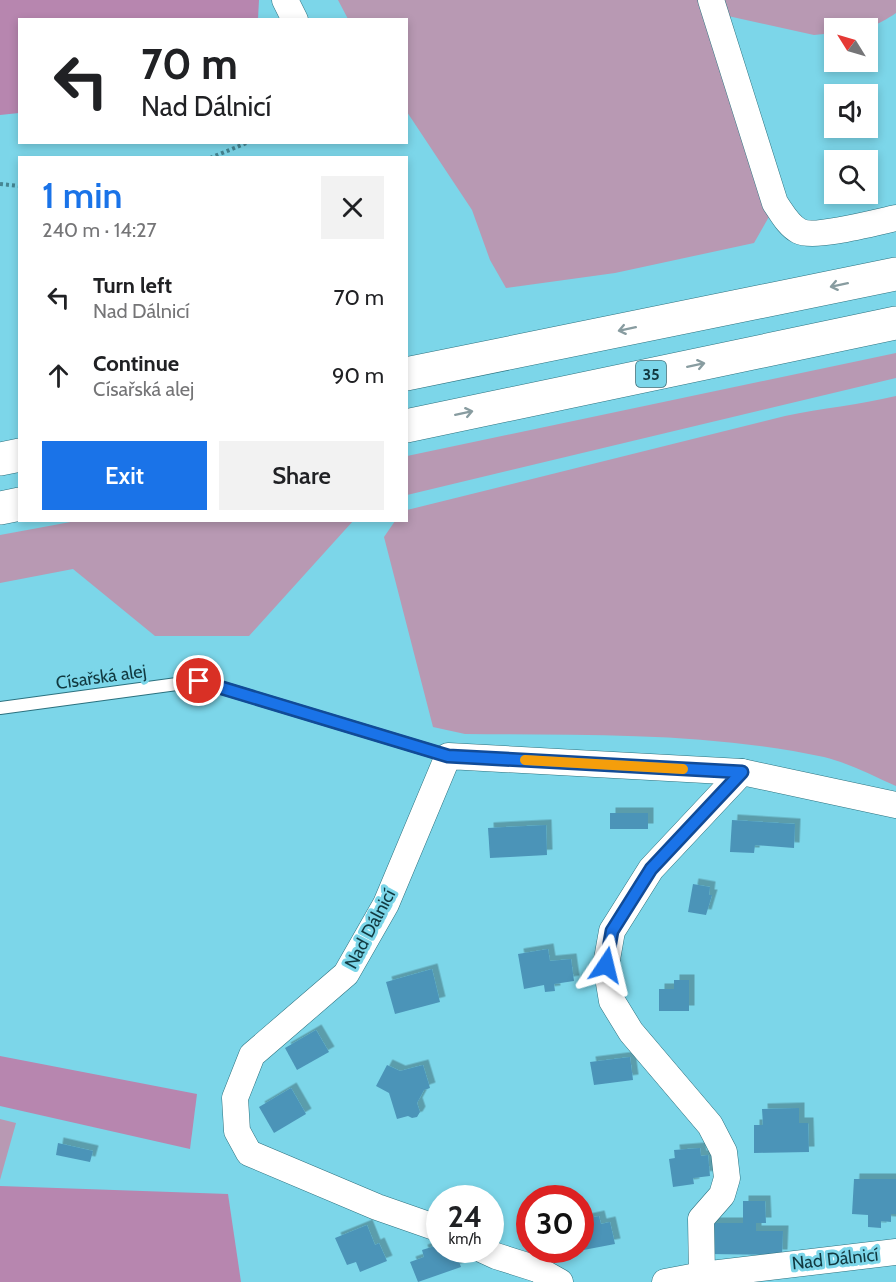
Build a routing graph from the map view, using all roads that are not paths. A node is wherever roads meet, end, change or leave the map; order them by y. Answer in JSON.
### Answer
{"nodes":[{"id":1,"x":285,"y":0,"type":"edge"},
{"id":2,"x":711,"y":0,"type":"edge"},
{"id":3,"x":294,"y":18,"type":"edge"},
{"id":4,"x":896,"y":218,"type":"edge"},
{"id":5,"x":896,"y":274,"type":"edge"},
{"id":6,"x":896,"y":323,"type":"edge"},
{"id":7,"x":408,"y":374,"type":"edge"},
{"id":8,"x":408,"y":426,"type":"edge"},
{"id":9,"x":18,"y":455,"type":"edge"},
{"id":10,"x":0,"y":459,"type":"edge"},
{"id":11,"x":18,"y":504,"type":"edge"},
{"id":12,"x":0,"y":508,"type":"edge"},
{"id":13,"x":0,"y":708,"type":"edge"},
{"id":14,"x":448,"y":756,"type":"junction"},
{"id":15,"x":742,"y":772,"type":"junction"},
{"id":16,"x":896,"y":805,"type":"edge"},
{"id":17,"x":426,"y":1224,"type":"edge"},
{"id":18,"x":896,"y":1252,"type":"edge"},
{"id":19,"x":504,"y":1259,"type":"edge"},
{"id":20,"x":702,"y":1275,"type":"junction"},
{"id":21,"x":560,"y":1282,"type":"edge"},
{"id":22,"x":665,"y":1282,"type":"edge"}],
"edges":[{"from":1,"to":3,"type":"street"},
{"from":2,"to":4,"type":"street"},
{"from":5,"to":7,"type":"highway","one_way":true},
{"from":8,"to":6,"type":"highway","number":"35","one_way":true},
{"from":9,"to":10,"type":"highway"},
{"from":11,"to":12,"type":"highway"},
{"from":13,"to":14,"type":"lane","name":"Císařská alej"},
{"from":14,"to":15,"type":"street"},
{"from":14,"to":17,"type":"street","name":"Nad Dálnicí"},
{"from":15,"to":16,"type":"street"},
{"from":15,"to":20,"type":"street"},
{"from":18,"to":20,"type":"street","name":"Nad Dálnicí"},
{"from":19,"to":21,"type":"street"},
{"from":20,"to":22,"type":"street","name":"Nad Dálnicí"}]}
